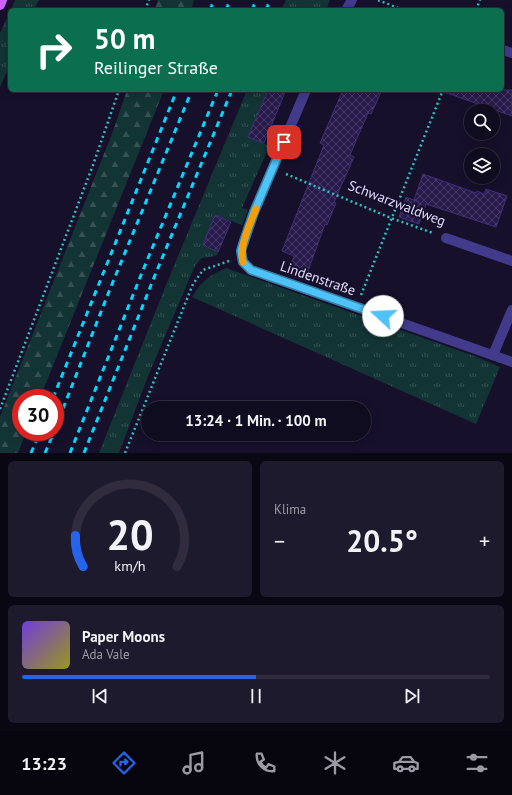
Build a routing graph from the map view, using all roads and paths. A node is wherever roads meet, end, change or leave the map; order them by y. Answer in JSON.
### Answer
{"nodes":[{"id":1,"x":2,"y":0,"type":"edge"},
{"id":2,"x":378,"y":0,"type":"edge"},
{"id":3,"x":0,"y":5,"type":"edge"},
{"id":4,"x":398,"y":8,"type":"edge"},
{"id":5,"x":118,"y":92,"type":"edge"},
{"id":6,"x":305,"y":92,"type":"edge"},
{"id":7,"x":442,"y":92,"type":"edge"},
{"id":8,"x":272,"y":168,"type":"junction"},
{"id":9,"x":391,"y":218,"type":"junction"},
{"id":10,"x":446,"y":238,"type":"joint"},
{"id":11,"x":242,"y":258,"type":"junction"},
{"id":12,"x":512,"y":261,"type":"edge"},
{"id":13,"x":356,"y":306,"type":"junction"},
{"id":14,"x":512,"y":310,"type":"edge"},
{"id":15,"x":494,"y":355,"type":"junction"},
{"id":16,"x":512,"y":362,"type":"edge"},
{"id":17,"x":0,"y":409,"type":"edge"},
{"id":18,"x":125,"y":453,"type":"edge"}],
"edges":[{"from":1,"to":3,"type":"main road"},
{"from":2,"to":4,"type":"path"},
{"from":5,"to":17,"type":"path"},
{"from":6,"to":8,"type":"street"},
{"from":7,"to":9,"type":"path"},
{"from":8,"to":9,"type":"path","name":"Schwarzwaldweg"},
{"from":8,"to":11,"type":"street"},
{"from":9,"to":10,"type":"path","name":"Schwarzwaldweg"},
{"from":9,"to":13,"type":"path"},
{"from":10,"to":12,"type":"street","name":"Schwarzwaldweg"},
{"from":11,"to":13,"type":"street","name":"Lindenstraße"},
{"from":11,"to":18,"type":"path"},
{"from":13,"to":15,"type":"street","name":"Lindenstraße"},
{"from":14,"to":15,"type":"street"},
{"from":15,"to":16,"type":"street","name":"Lindenstraße"}]}
